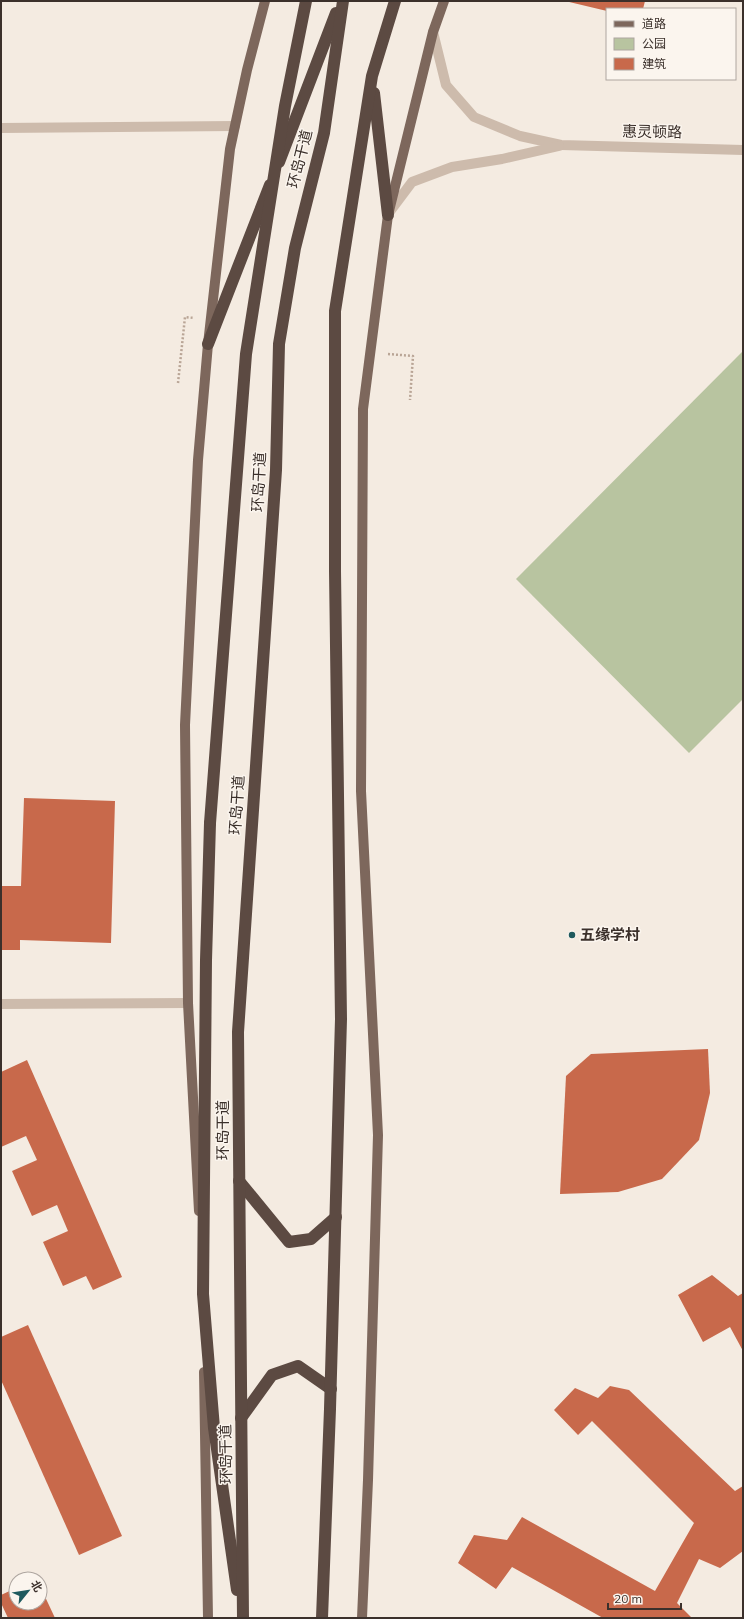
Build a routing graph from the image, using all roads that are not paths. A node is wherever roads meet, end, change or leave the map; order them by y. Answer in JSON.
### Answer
{"nodes":[{"id":1,"x":265,"y":1,"type":"edge"},
{"id":2,"x":306,"y":1,"type":"edge"},
{"id":3,"x":342,"y":1,"type":"edge"},
{"id":4,"x":394,"y":1,"type":"edge"},
{"id":5,"x":403,"y":1,"type":"edge"},
{"id":6,"x":444,"y":1,"type":"edge"},
{"id":7,"x":433,"y":32,"type":"junction"},
{"id":8,"x":383,"y":39,"type":"junction"},
{"id":9,"x":372,"y":76,"type":"junction"},
{"id":10,"x":235,"y":126,"type":"junction"},
{"id":11,"x":1,"y":128,"type":"edge"},
{"id":12,"x":561,"y":145,"type":"junction"},
{"id":13,"x":743,"y":150,"type":"edge"},
{"id":14,"x":388,"y":215,"type":"junction"},
{"id":15,"x":208,"y":344,"type":"junction"},
{"id":16,"x":1,"y":1004,"type":"edge"},
{"id":17,"x":188,"y":1004,"type":"junction"},
{"id":18,"x":239,"y":1181,"type":"junction"},
{"id":19,"x":336,"y":1217,"type":"junction"},
{"id":20,"x":203,"y":1294,"type":"junction"},
{"id":21,"x":331,"y":1389,"type":"junction"},
{"id":22,"x":242,"y":1418,"type":"junction"},
{"id":23,"x":208,"y":1618,"type":"edge"},
{"id":24,"x":242,"y":1618,"type":"edge"},
{"id":25,"x":322,"y":1618,"type":"edge"},
{"id":26,"x":362,"y":1618,"type":"edge"}],
"edges":[{"from":1,"to":10,"type":"main road"},
{"from":2,"to":20,"type":"highway","bridge":true},
{"from":3,"to":15,"type":"highway"},
{"from":3,"to":18,"type":"highway","name":"环岛干道"},
{"from":4,"to":8,"type":"highway"},
{"from":5,"to":8,"type":"highway"},
{"from":6,"to":7,"type":"main road"},
{"from":7,"to":12,"type":"street"},
{"from":7,"to":14,"type":"main road"},
{"from":8,"to":9,"type":"highway"},
{"from":9,"to":14,"type":"highway"},
{"from":9,"to":19,"type":"highway"},
{"from":10,"to":11,"type":"street"},
{"from":10,"to":15,"type":"main road"},
{"from":12,"to":13,"type":"street","name":"惠灵顿路"},
{"from":12,"to":14,"type":"street"},
{"from":14,"to":26,"type":"main road"},
{"from":15,"to":17,"type":"main road"},
{"from":16,"to":17,"type":"street"},
{"from":17,"to":20,"type":"main road"},
{"from":18,"to":19,"type":"highway"},
{"from":18,"to":22,"type":"highway","name":"环岛干道"},
{"from":19,"to":21,"type":"highway"},
{"from":20,"to":23,"type":"main road"},
{"from":20,"to":24,"type":"highway"},
{"from":21,"to":22,"type":"highway"},
{"from":21,"to":25,"type":"highway"},
{"from":22,"to":24,"type":"highway","name":"环岛干道"}]}
